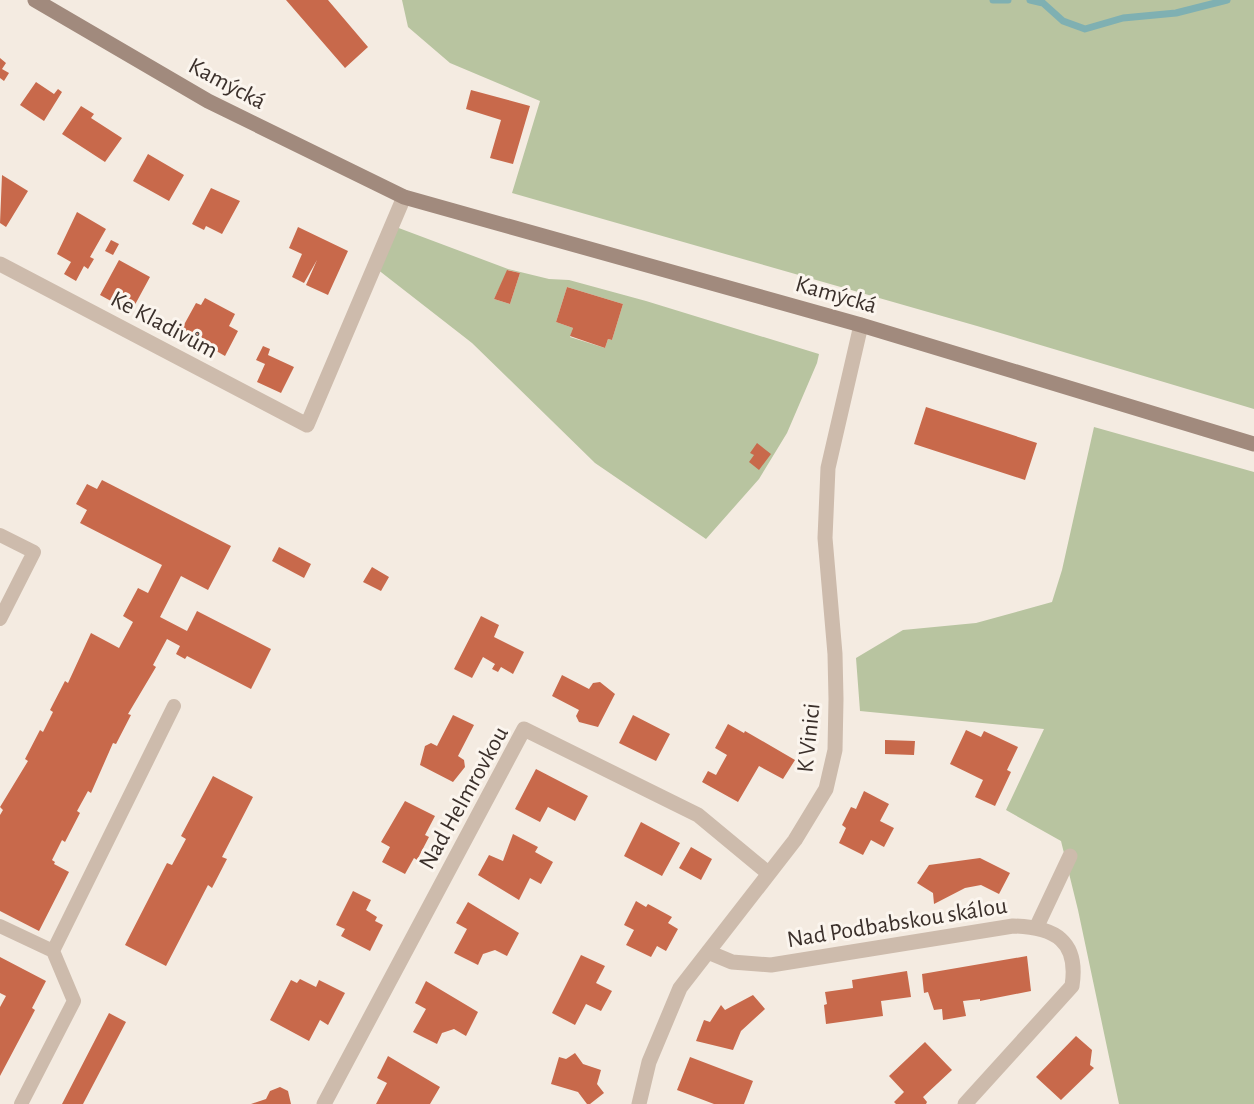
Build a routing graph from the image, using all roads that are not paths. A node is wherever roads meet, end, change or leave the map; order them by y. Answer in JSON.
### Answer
{"nodes":[{"id":1,"x":34,"y":0,"type":"edge"},
{"id":2,"x":404,"y":197,"type":"junction"},
{"id":3,"x":0,"y":264,"type":"edge"},
{"id":4,"x":861,"y":325,"type":"junction"},
{"id":5,"x":1254,"y":444,"type":"edge"},
{"id":6,"x":0,"y":535,"type":"edge"},
{"id":7,"x":0,"y":619,"type":"edge"},
{"id":8,"x":174,"y":706,"type":"dead end"},
{"id":9,"x":1070,"y":856,"type":"dead end"},
{"id":10,"x":768,"y":873,"type":"junction"},
{"id":11,"x":0,"y":926,"type":"edge"},
{"id":12,"x":1037,"y":926,"type":"junction"},
{"id":13,"x":53,"y":951,"type":"junction"},
{"id":14,"x":708,"y":952,"type":"junction"},
{"id":15,"x":21,"y":1104,"type":"edge"},
{"id":16,"x":324,"y":1104,"type":"edge"},
{"id":17,"x":639,"y":1104,"type":"edge"},
{"id":18,"x":965,"y":1104,"type":"edge"}],
"edges":[{"from":1,"to":2,"type":"main road","name":"Kamýcká"},
{"from":2,"to":3,"type":"street","name":"Ke Kladivům"},
{"from":2,"to":4,"type":"main road","name":"Kamýcká"},
{"from":4,"to":5,"type":"main road","name":"Kamýcká"},
{"from":4,"to":10,"type":"street","name":"K Vinici"},
{"from":6,"to":7,"type":"lane"},
{"from":8,"to":13,"type":"lane"},
{"from":9,"to":12,"type":"street","name":"Nad Podbabskou skálou"},
{"from":10,"to":14,"type":"street","name":"K Vinici"},
{"from":10,"to":16,"type":"street","name":"Nad Helmrovkou"},
{"from":11,"to":13,"type":"lane"},
{"from":12,"to":14,"type":"street","name":"Nad Podbabskou skálou"},
{"from":12,"to":18,"type":"street","name":"Nad Podbabskou skálou"},
{"from":13,"to":15,"type":"lane"},
{"from":14,"to":17,"type":"street","name":"K Vinici"}]}
